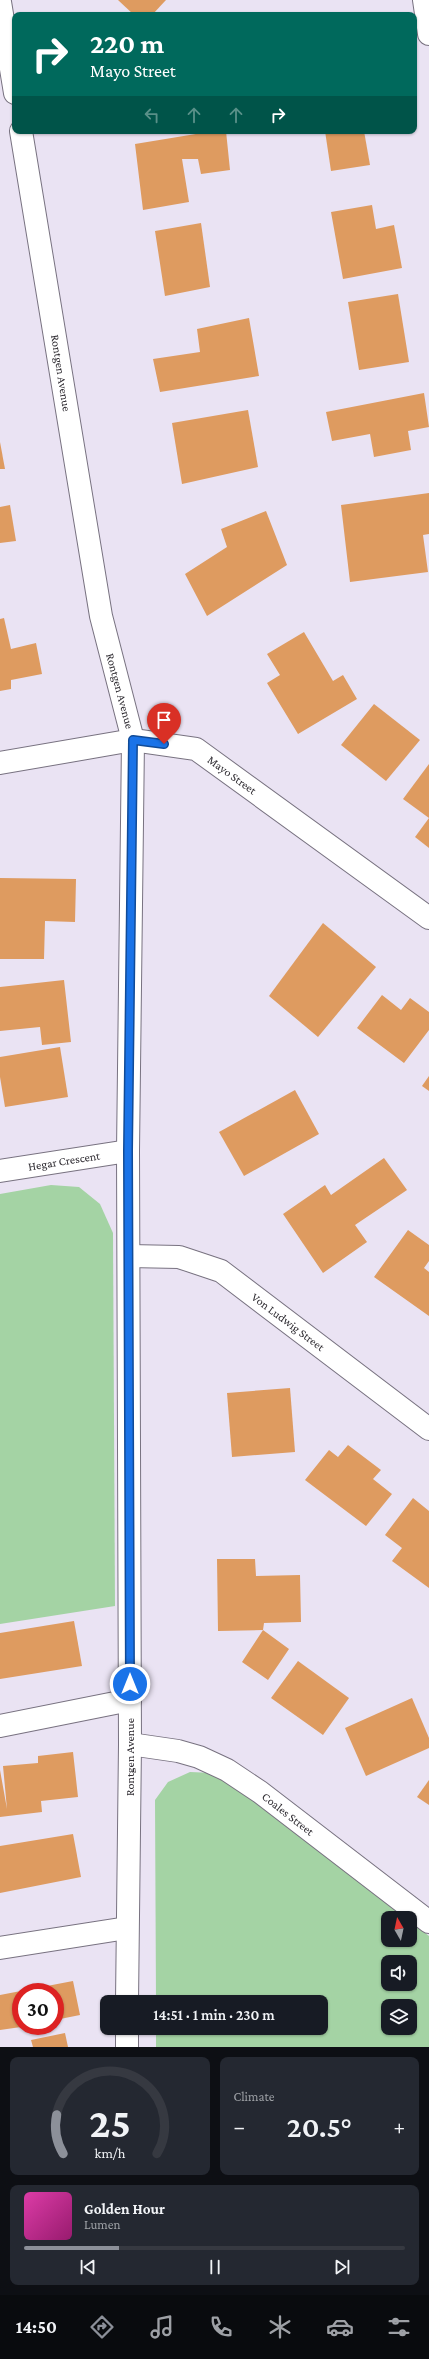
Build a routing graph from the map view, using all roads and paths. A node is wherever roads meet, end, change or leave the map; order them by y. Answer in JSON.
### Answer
{"nodes":[{"id":1,"x":424,"y":0,"type":"edge"},
{"id":2,"x":0,"y":2,"type":"edge"},
{"id":3,"x":429,"y":34,"type":"edge"},
{"id":4,"x":12,"y":75,"type":"edge"},
{"id":5,"x":21,"y":134,"type":"edge"},
{"id":6,"x":133,"y":740,"type":"junction"},
{"id":7,"x":0,"y":763,"type":"edge"},
{"id":8,"x":429,"y":918,"type":"edge"},
{"id":9,"x":128,"y":1151,"type":"junction"},
{"id":10,"x":0,"y":1171,"type":"edge"},
{"id":11,"x":129,"y":1256,"type":"junction"},
{"id":12,"x":429,"y":1430,"type":"edge"},
{"id":13,"x":130,"y":1700,"type":"junction"},
{"id":14,"x":0,"y":1726,"type":"edge"},
{"id":15,"x":130,"y":1744,"type":"junction"},
{"id":16,"x":429,"y":1922,"type":"edge"},
{"id":17,"x":127,"y":1928,"type":"junction"},
{"id":18,"x":0,"y":1948,"type":"edge"},
{"id":19,"x":127,"y":1995,"type":"edge"},
{"id":20,"x":127,"y":2035,"type":"edge"},
{"id":21,"x":127,"y":2047,"type":"edge"}],
"edges":[{"from":1,"to":3,"type":"street"},
{"from":2,"to":4,"type":"street"},
{"from":5,"to":6,"type":"street","name":"Rontgen Avenue"},
{"from":6,"to":7,"type":"street","name":"Mayo Street"},
{"from":6,"to":8,"type":"street","name":"Mayo Street"},
{"from":6,"to":9,"type":"street","name":"Rontgen Avenue"},
{"from":9,"to":10,"type":"street","name":"Hegar Crescent"},
{"from":9,"to":11,"type":"street","name":"Rontgen Avenue"},
{"from":11,"to":12,"type":"street","name":"Von Ludwig Street"},
{"from":11,"to":13,"type":"street","name":"Rontgen Avenue"},
{"from":13,"to":14,"type":"street"},
{"from":13,"to":15,"type":"street","name":"Rontgen Avenue"},
{"from":15,"to":16,"type":"street","name":"Coales Street"},
{"from":15,"to":17,"type":"street","name":"Rontgen Avenue"},
{"from":17,"to":18,"type":"street"},
{"from":17,"to":19,"type":"street","name":"Rontgen Avenue"},
{"from":20,"to":21,"type":"street"}]}
